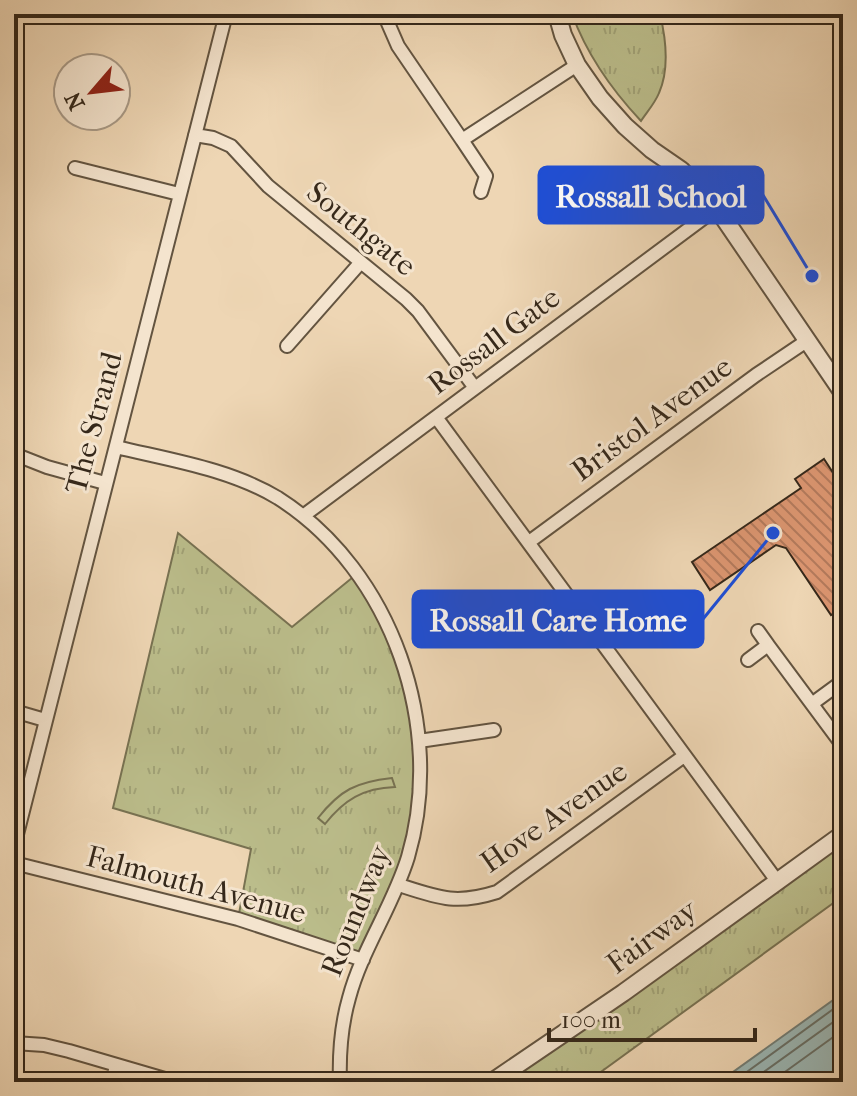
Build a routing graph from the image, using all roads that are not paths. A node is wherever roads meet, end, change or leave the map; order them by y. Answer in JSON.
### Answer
{"nodes":[{"id":1,"x":226,"y":14,"type":"edge"},
{"id":2,"x":384,"y":14,"type":"edge"},
{"id":3,"x":557,"y":14,"type":"edge"},
{"id":4,"x":577,"y":65,"type":"junction"},
{"id":5,"x":195,"y":135,"type":"junction"},
{"id":6,"x":462,"y":140,"type":"junction"},
{"id":7,"x":75,"y":168,"type":"dead end"},
{"id":8,"x":481,"y":192,"type":"dead end"},
{"id":9,"x":179,"y":194,"type":"junction"},
{"id":10,"x":717,"y":208,"type":"junction"},
{"id":11,"x":361,"y":262,"type":"junction"},
{"id":12,"x":808,"y":340,"type":"junction"},
{"id":13,"x":287,"y":346,"type":"dead end"},
{"id":14,"x":475,"y":388,"type":"junction"},
{"id":15,"x":843,"y":393,"type":"edge"},
{"id":16,"x":436,"y":417,"type":"junction"},
{"id":17,"x":116,"y":447,"type":"junction"},
{"id":18,"x":14,"y":454,"type":"edge"},
{"id":19,"x":105,"y":483,"type":"junction"},
{"id":20,"x":303,"y":516,"type":"junction"},
{"id":21,"x":529,"y":542,"type":"junction"},
{"id":22,"x":758,"y":631,"type":"dead end"},
{"id":23,"x":768,"y":645,"type":"junction"},
{"id":24,"x":748,"y":660,"type":"dead end"},
{"id":25,"x":843,"y":681,"type":"edge"},
{"id":26,"x":813,"y":703,"type":"junction"},
{"id":27,"x":14,"y":711,"type":"edge"},
{"id":28,"x":45,"y":720,"type":"junction"},
{"id":29,"x":494,"y":730,"type":"dead end"},
{"id":30,"x":419,"y":741,"type":"junction"},
{"id":31,"x":843,"y":746,"type":"edge"},
{"id":32,"x":684,"y":756,"type":"junction"},
{"id":33,"x":843,"y":834,"type":"edge"},
{"id":34,"x":14,"y":846,"type":"edge"},
{"id":35,"x":14,"y":863,"type":"edge"},
{"id":36,"x":777,"y":881,"type":"junction"},
{"id":37,"x":399,"y":885,"type":"junction"},
{"id":38,"x":363,"y":960,"type":"junction"},
{"id":39,"x":14,"y":1043,"type":"edge"},
{"id":40,"x":116,"y":1066,"type":"junction"},
{"id":41,"x":112,"y":1082,"type":"edge"},
{"id":42,"x":175,"y":1082,"type":"edge"},
{"id":43,"x":340,"y":1082,"type":"edge"},
{"id":44,"x":492,"y":1082,"type":"edge"}],
"edges":[{"from":1,"to":5,"type":"street","name":"The Strand"},
{"from":2,"to":6,"type":"street"},
{"from":3,"to":4,"type":"street"},
{"from":4,"to":6,"type":"street"},
{"from":4,"to":10,"type":"street"},
{"from":5,"to":9,"type":"street","name":"The Strand"},
{"from":5,"to":11,"type":"street","name":"Southgate"},
{"from":6,"to":8,"type":"street"},
{"from":7,"to":9,"type":"street"},
{"from":9,"to":17,"type":"street","name":"The Strand"},
{"from":10,"to":12,"type":"street"},
{"from":10,"to":14,"type":"street","name":"Rossall Gate"},
{"from":11,"to":13,"type":"street"},
{"from":11,"to":14,"type":"street","name":"Southgate"},
{"from":12,"to":15,"type":"street"},
{"from":12,"to":21,"type":"street","name":"Bristol Avenue"},
{"from":14,"to":16,"type":"street","name":"Rossall Gate"},
{"from":16,"to":20,"type":"street","name":"Rossall Gate"},
{"from":16,"to":21,"type":"street"},
{"from":17,"to":19,"type":"street","name":"The Strand"},
{"from":17,"to":20,"type":"street","name":"Roundway"},
{"from":18,"to":19,"type":"street"},
{"from":19,"to":28,"type":"street","name":"The Strand"},
{"from":20,"to":30,"type":"street","name":"Roundway"},
{"from":21,"to":32,"type":"street"},
{"from":22,"to":23,"type":"street"},
{"from":23,"to":24,"type":"street"},
{"from":23,"to":26,"type":"street"},
{"from":25,"to":26,"type":"street"},
{"from":26,"to":31,"type":"street"},
{"from":27,"to":28,"type":"street"},
{"from":28,"to":34,"type":"street","name":"The Strand"},
{"from":29,"to":30,"type":"street"},
{"from":30,"to":37,"type":"street","name":"Roundway"},
{"from":32,"to":36,"type":"street"},
{"from":32,"to":37,"type":"street","name":"Hove Avenue"},
{"from":33,"to":36,"type":"street","name":"Fairway"},
{"from":35,"to":38,"type":"street","name":"Falmouth Avenue"},
{"from":36,"to":44,"type":"street","name":"Fairway"},
{"from":37,"to":38,"type":"street","name":"Roundway"},
{"from":38,"to":43,"type":"street","name":"Roundway"},
{"from":39,"to":40,"type":"street"},
{"from":40,"to":41,"type":"street"},
{"from":40,"to":42,"type":"street"}]}
